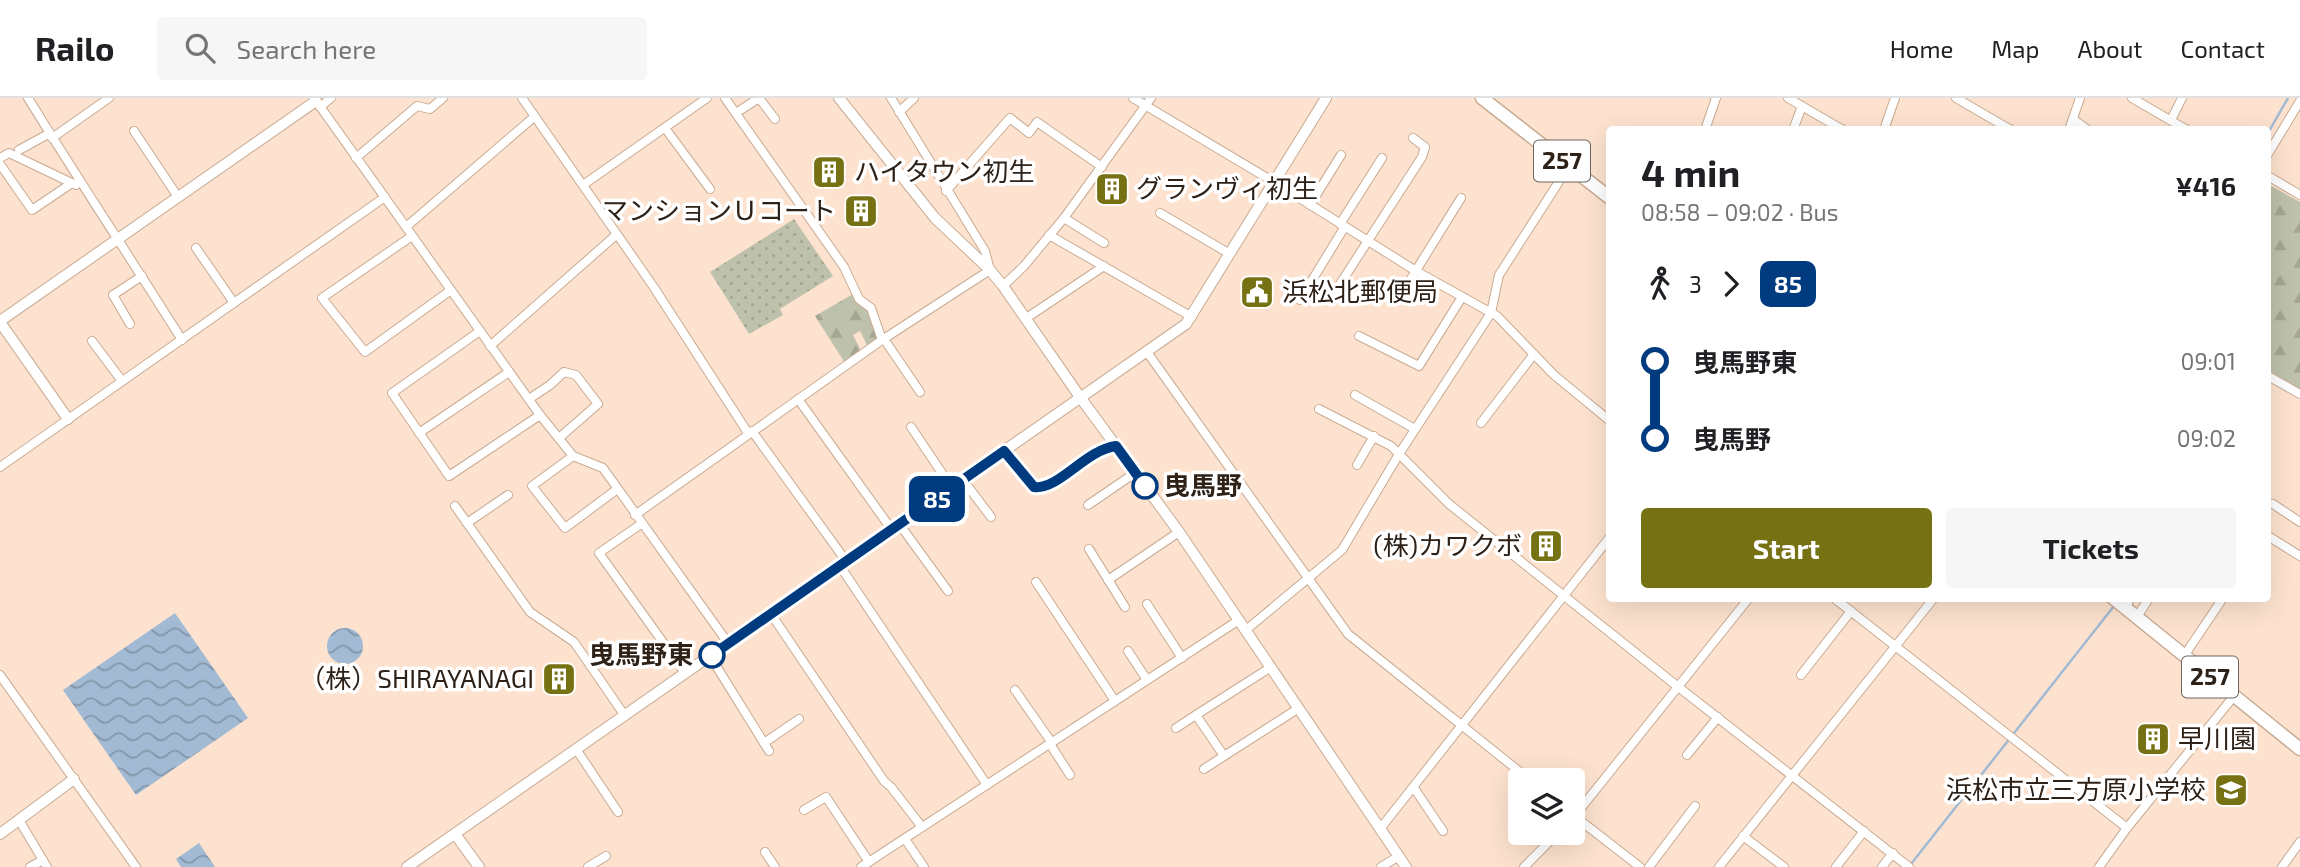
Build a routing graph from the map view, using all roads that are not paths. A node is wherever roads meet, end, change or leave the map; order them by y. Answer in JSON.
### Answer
{"nodes":[{"id":1,"x":28,"y":98,"type":"edge"},
{"id":2,"x":109,"y":98,"type":"edge"},
{"id":3,"x":331,"y":98,"type":"edge"},
{"id":4,"x":443,"y":98,"type":"edge"},
{"id":5,"x":522,"y":98,"type":"edge"},
{"id":6,"x":707,"y":98,"type":"edge"},
{"id":7,"x":725,"y":98,"type":"edge"},
{"id":8,"x":839,"y":98,"type":"edge"},
{"id":9,"x":891,"y":98,"type":"edge"},
{"id":10,"x":914,"y":98,"type":"edge"},
{"id":11,"x":1133,"y":98,"type":"edge"},
{"id":12,"x":1326,"y":98,"type":"edge"},
{"id":13,"x":1482,"y":98,"type":"edge"},
{"id":14,"x":1716,"y":98,"type":"edge"},
{"id":15,"x":1788,"y":98,"type":"edge"},
{"id":16,"x":1895,"y":98,"type":"edge"},
{"id":17,"x":1956,"y":98,"type":"edge"},
{"id":18,"x":2080,"y":98,"type":"edge"},
{"id":19,"x":2132,"y":98,"type":"edge"},
{"id":20,"x":2182,"y":98,"type":"edge"},
{"id":21,"x":2300,"y":101,"type":"edge"},
{"id":22,"x":317,"y":102,"type":"edge"},
{"id":23,"x":1149,"y":102,"type":"edge"},
{"id":24,"x":1802,"y":106,"type":"junction"},
{"id":25,"x":899,"y":112,"type":"junction"},
{"id":26,"x":736,"y":113,"type":"junction"},
{"id":27,"x":534,"y":117,"type":"junction"},
{"id":28,"x":775,"y":118,"type":"dead end"},
{"id":29,"x":2073,"y":119,"type":"junction"},
{"id":30,"x":2171,"y":120,"type":"junction"},
{"id":31,"x":1706,"y":126,"type":"edge"},
{"id":32,"x":1794,"y":126,"type":"edge"},
{"id":33,"x":1836,"y":126,"type":"edge"},
{"id":34,"x":1885,"y":126,"type":"edge"},
{"id":35,"x":2004,"y":126,"type":"edge"},
{"id":36,"x":2070,"y":126,"type":"edge"},
{"id":37,"x":2083,"y":126,"type":"edge"},
{"id":38,"x":2181,"y":126,"type":"edge"},
{"id":39,"x":665,"y":128,"type":"junction"},
{"id":40,"x":134,"y":131,"type":"dead end"},
{"id":41,"x":51,"y":135,"type":"junction"},
{"id":42,"x":1413,"y":138,"type":"dead end"},
{"id":43,"x":2271,"y":149,"type":"edge"},
{"id":44,"x":19,"y":150,"type":"dead end"},
{"id":45,"x":1341,"y":155,"type":"dead end"},
{"id":46,"x":0,"y":158,"type":"edge"},
{"id":47,"x":356,"y":158,"type":"junction"},
{"id":48,"x":1382,"y":159,"type":"dead end"},
{"id":49,"x":0,"y":164,"type":"edge"},
{"id":50,"x":1569,"y":166,"type":"junction"},
{"id":51,"x":1102,"y":167,"type":"junction"},
{"id":52,"x":2271,"y":178,"type":"edge"},
{"id":53,"x":1274,"y":182,"type":"junction"},
{"id":54,"x":72,"y":183,"type":"junction"},
{"id":55,"x":583,"y":185,"type":"junction"},
{"id":56,"x":710,"y":189,"type":"dead end"},
{"id":57,"x":85,"y":190,"type":"junction"},
{"id":58,"x":946,"y":191,"type":"junction"},
{"id":59,"x":1606,"y":195,"type":"edge"},
{"id":60,"x":2300,"y":195,"type":"edge"},
{"id":61,"x":178,"y":197,"type":"junction"},
{"id":62,"x":385,"y":197,"type":"junction"},
{"id":63,"x":1461,"y":198,"type":"dead end"},
{"id":64,"x":1310,"y":205,"type":"junction"},
{"id":65,"x":1160,"y":213,"type":"dead end"},
{"id":66,"x":1064,"y":218,"type":"junction"},
{"id":67,"x":1342,"y":226,"type":"junction"},
{"id":68,"x":406,"y":227,"type":"junction"},
{"id":69,"x":616,"y":235,"type":"junction"},
{"id":70,"x":1049,"y":235,"type":"junction"},
{"id":71,"x":412,"y":236,"type":"junction"},
{"id":72,"x":118,"y":238,"type":"junction"},
{"id":73,"x":1368,"y":242,"type":"junction"},
{"id":74,"x":1104,"y":243,"type":"dead end"},
{"id":75,"x":196,"y":248,"type":"dead end"},
{"id":76,"x":1230,"y":254,"type":"junction"},
{"id":77,"x":1104,"y":266,"type":"junction"},
{"id":78,"x":990,"y":270,"type":"junction"},
{"id":79,"x":1416,"y":271,"type":"junction"},
{"id":80,"x":142,"y":276,"type":"junction"},
{"id":81,"x":1003,"y":286,"type":"junction"},
{"id":82,"x":451,"y":290,"type":"junction"},
{"id":83,"x":1334,"y":295,"type":"dead end"},
{"id":84,"x":1462,"y":297,"type":"junction"},
{"id":85,"x":1399,"y":298,"type":"dead end"},
{"id":86,"x":1300,"y":300,"type":"dead end"},
{"id":87,"x":234,"y":303,"type":"junction"},
{"id":88,"x":1491,"y":313,"type":"junction"},
{"id":89,"x":1192,"y":317,"type":"junction"},
{"id":90,"x":1025,"y":319,"type":"junction"},
{"id":91,"x":0,"y":322,"type":"edge"},
{"id":92,"x":130,"y":324,"type":"dead end"},
{"id":93,"x":480,"y":331,"type":"junction"},
{"id":94,"x":1359,"y":336,"type":"dead end"},
{"id":95,"x":182,"y":340,"type":"junction"},
{"id":96,"x":883,"y":340,"type":"junction"},
{"id":97,"x":92,"y":341,"type":"dead end"},
{"id":98,"x":490,"y":346,"type":"junction"},
{"id":99,"x":1147,"y":352,"type":"junction"},
{"id":100,"x":1534,"y":354,"type":"junction"},
{"id":101,"x":509,"y":372,"type":"junction"},
{"id":102,"x":2271,"y":378,"type":"edge"},
{"id":103,"x":122,"y":381,"type":"junction"},
{"id":104,"x":920,"y":392,"type":"dead end"},
{"id":105,"x":2300,"y":394,"type":"edge"},
{"id":106,"x":1355,"y":395,"type":"dead end"},
{"id":107,"x":1080,"y":397,"type":"junction"},
{"id":108,"x":529,"y":399,"type":"junction"},
{"id":109,"x":798,"y":399,"type":"junction"},
{"id":110,"x":1319,"y":409,"type":"dead end"},
{"id":111,"x":540,"y":415,"type":"junction"},
{"id":112,"x":1606,"y":418,"type":"edge"},
{"id":113,"x":68,"y":419,"type":"junction"},
{"id":114,"x":1481,"y":423,"type":"dead end"},
{"id":115,"x":911,"y":427,"type":"dead end"},
{"id":116,"x":1415,"y":429,"type":"junction"},
{"id":117,"x":750,"y":432,"type":"junction"},
{"id":118,"x":419,"y":433,"type":"junction"},
{"id":119,"x":1374,"y":436,"type":"junction"},
{"id":120,"x":559,"y":438,"type":"junction"},
{"id":121,"x":1116,"y":446,"type":"junction"},
{"id":122,"x":1004,"y":451,"type":"junction"},
{"id":123,"x":1399,"y":454,"type":"junction"},
{"id":124,"x":573,"y":456,"type":"junction"},
{"id":125,"x":1357,"y":465,"type":"dead end"},
{"id":126,"x":0,"y":467,"type":"edge"},
{"id":127,"x":1135,"y":473,"type":"junction"},
{"id":128,"x":963,"y":480,"type":"junction"},
{"id":129,"x":952,"y":488,"type":"junction"},
{"id":130,"x":616,"y":490,"type":"junction"},
{"id":131,"x":508,"y":495,"type":"dead end"},
{"id":132,"x":2273,"y":504,"type":"dead end"},
{"id":133,"x":1088,"y":505,"type":"dead end"},
{"id":134,"x":455,"y":506,"type":"dead end"},
{"id":135,"x":635,"y":515,"type":"junction"},
{"id":136,"x":991,"y":517,"type":"dead end"},
{"id":137,"x":2300,"y":522,"type":"edge"},
{"id":138,"x":467,"y":523,"type":"junction"},
{"id":139,"x":641,"y":524,"type":"junction"},
{"id":140,"x":896,"y":528,"type":"junction"},
{"id":141,"x":1179,"y":532,"type":"junction"},
{"id":142,"x":2271,"y":538,"type":"edge"},
{"id":143,"x":1606,"y":542,"type":"edge"},
{"id":144,"x":1089,"y":549,"type":"dead end"},
{"id":145,"x":2300,"y":556,"type":"edge"},
{"id":146,"x":843,"y":563,"type":"junction"},
{"id":147,"x":1309,"y":579,"type":"junction"},
{"id":148,"x":1108,"y":580,"type":"junction"},
{"id":149,"x":1036,"y":582,"type":"dead end"},
{"id":150,"x":948,"y":591,"type":"dead end"},
{"id":151,"x":1565,"y":595,"type":"junction"},
{"id":152,"x":1746,"y":602,"type":"edge"},
{"id":153,"x":1839,"y":602,"type":"edge"},
{"id":154,"x":1928,"y":602,"type":"edge"},
{"id":155,"x":2123,"y":602,"type":"edge"},
{"id":156,"x":2146,"y":602,"type":"edge"},
{"id":157,"x":2220,"y":602,"type":"edge"},
{"id":158,"x":1147,"y":604,"type":"dead end"},
{"id":159,"x":1125,"y":607,"type":"dead end"},
{"id":160,"x":1851,"y":611,"type":"junction"},
{"id":161,"x":771,"y":614,"type":"junction"},
{"id":162,"x":2137,"y":617,"type":"junction"},
{"id":163,"x":1239,"y":620,"type":"junction"},
{"id":164,"x":1245,"y":630,"type":"junction"},
{"id":165,"x":728,"y":643,"type":"junction"},
{"id":166,"x":1896,"y":646,"type":"junction"},
{"id":167,"x":1128,"y":651,"type":"dead end"},
{"id":168,"x":710,"y":656,"type":"junction"},
{"id":169,"x":2184,"y":656,"type":"junction"},
{"id":170,"x":1182,"y":658,"type":"junction"},
{"id":171,"x":1270,"y":667,"type":"junction"},
{"id":172,"x":685,"y":673,"type":"junction"},
{"id":173,"x":0,"y":675,"type":"edge"},
{"id":174,"x":1801,"y":676,"type":"dead end"},
{"id":175,"x":1147,"y":680,"type":"junction"},
{"id":176,"x":1677,"y":686,"type":"junction"},
{"id":177,"x":1015,"y":690,"type":"dead end"},
{"id":178,"x":2234,"y":696,"type":"junction"},
{"id":179,"x":1115,"y":702,"type":"junction"},
{"id":180,"x":1298,"y":708,"type":"junction"},
{"id":181,"x":1196,"y":715,"type":"junction"},
{"id":182,"x":625,"y":716,"type":"junction"},
{"id":183,"x":1718,"y":717,"type":"junction"},
{"id":184,"x":799,"y":719,"type":"dead end"},
{"id":185,"x":1462,"y":725,"type":"junction"},
{"id":186,"x":1176,"y":728,"type":"dead end"},
{"id":187,"x":1051,"y":744,"type":"junction"},
{"id":188,"x":576,"y":749,"type":"junction"},
{"id":189,"x":2300,"y":749,"type":"edge"},
{"id":190,"x":1687,"y":755,"type":"dead end"},
{"id":191,"x":1224,"y":756,"type":"junction"},
{"id":192,"x":1515,"y":768,"type":"edge"},
{"id":193,"x":1204,"y":769,"type":"dead end"},
{"id":194,"x":1070,"y":775,"type":"dead end"},
{"id":195,"x":1793,"y":775,"type":"junction"},
{"id":196,"x":74,"y":779,"type":"junction"},
{"id":197,"x":988,"y":785,"type":"junction"},
{"id":198,"x":1414,"y":788,"type":"junction"},
{"id":199,"x":1585,"y":803,"type":"edge"},
{"id":200,"x":1695,"y":806,"type":"dead end"},
{"id":201,"x":804,"y":810,"type":"dead end"},
{"id":202,"x":618,"y":812,"type":"dead end"},
{"id":203,"x":19,"y":820,"type":"junction"},
{"id":204,"x":1585,"y":825,"type":"edge"},
{"id":205,"x":922,"y":827,"type":"junction"},
{"id":206,"x":2127,"y":828,"type":"junction"},
{"id":207,"x":1380,"y":829,"type":"junction"},
{"id":208,"x":1443,"y":831,"type":"dead end"},
{"id":209,"x":1864,"y":831,"type":"junction"},
{"id":210,"x":0,"y":834,"type":"edge"},
{"id":211,"x":456,"y":834,"type":"junction"},
{"id":212,"x":1744,"y":836,"type":"junction"},
{"id":213,"x":905,"y":839,"type":"junction"},
{"id":214,"x":2300,"y":842,"type":"edge"},
{"id":215,"x":1546,"y":845,"type":"edge"},
{"id":216,"x":765,"y":852,"type":"dead end"},
{"id":217,"x":1893,"y":853,"type":"junction"},
{"id":218,"x":606,"y":856,"type":"dead end"},
{"id":219,"x":1399,"y":856,"type":"junction"},
{"id":220,"x":45,"y":863,"type":"edge"},
{"id":221,"x":865,"y":864,"type":"edge"},
{"id":222,"x":1906,"y":864,"type":"edge"},
{"id":223,"x":30,"y":867,"type":"edge"},
{"id":224,"x":136,"y":867,"type":"edge"},
{"id":225,"x":407,"y":867,"type":"edge"},
{"id":226,"x":479,"y":867,"type":"edge"},
{"id":227,"x":588,"y":867,"type":"edge"},
{"id":228,"x":775,"y":867,"type":"edge"},
{"id":229,"x":924,"y":867,"type":"edge"},
{"id":230,"x":1381,"y":867,"type":"edge"},
{"id":231,"x":1406,"y":867,"type":"edge"},
{"id":232,"x":1524,"y":867,"type":"edge"},
{"id":233,"x":1640,"y":867,"type":"edge"},
{"id":234,"x":1649,"y":867,"type":"edge"},
{"id":235,"x":1719,"y":867,"type":"edge"},
{"id":236,"x":1784,"y":867,"type":"edge"},
{"id":237,"x":1836,"y":867,"type":"edge"},
{"id":238,"x":1882,"y":867,"type":"edge"},
{"id":239,"x":2099,"y":867,"type":"edge"},
{"id":240,"x":2281,"y":867,"type":"edge"}],
"edges":[{"from":1,"to":41,"type":"street"},
{"from":2,"to":41,"type":"street"},
{"from":3,"to":22,"type":"street"},
{"from":4,"to":47,"type":"street"},
{"from":5,"to":27,"type":"street"},
{"from":6,"to":39,"type":"street"},
{"from":7,"to":26,"type":"street"},
{"from":8,"to":78,"type":"street"},
{"from":9,"to":25,"type":"street"},
{"from":10,"to":25,"type":"street"},
{"from":11,"to":23,"type":"street"},
{"from":12,"to":53,"type":"street"},
{"from":13,"to":50,"type":"highway","number":"257"},
{"from":14,"to":31,"type":"street"},
{"from":15,"to":24,"type":"street"},
{"from":16,"to":34,"type":"street"},
{"from":17,"to":35,"type":"street"},
{"from":18,"to":29,"type":"street"},
{"from":19,"to":30,"type":"street"},
{"from":20,"to":30,"type":"street"},
{"from":21,"to":43,"type":"street"},
{"from":22,"to":47,"type":"street"},
{"from":22,"to":61,"type":"street"},
{"from":23,"to":51,"type":"street"},
{"from":23,"to":53,"type":"street"},
{"from":24,"to":32,"type":"street"},
{"from":24,"to":33,"type":"street"},
{"from":25,"to":58,"type":"street"},
{"from":26,"to":28,"type":"street"},
{"from":26,"to":96,"type":"street"},
{"from":27,"to":55,"type":"street"},
{"from":27,"to":68,"type":"street"},
{"from":29,"to":36,"type":"street"},
{"from":29,"to":37,"type":"street"},
{"from":30,"to":38,"type":"street"},
{"from":39,"to":55,"type":"street"},
{"from":39,"to":56,"type":"street"},
{"from":40,"to":61,"type":"street"},
{"from":41,"to":44,"type":"street"},
{"from":41,"to":57,"type":"street"},
{"from":42,"to":73,"type":"street"},
{"from":45,"to":64,"type":"street"},
{"from":46,"to":54,"type":"street"},
{"from":47,"to":62,"type":"street"},
{"from":48,"to":67,"type":"street"},
{"from":49,"to":54,"type":"street"},
{"from":50,"to":59,"type":"highway","number":"257"},
{"from":50,"to":88,"type":"street"},
{"from":51,"to":58,"type":"street"},
{"from":51,"to":66,"type":"street"},
{"from":52,"to":60,"type":"street"},
{"from":53,"to":64,"type":"street"},
{"from":53,"to":76,"type":"street"},
{"from":54,"to":57,"type":"street"},
{"from":55,"to":69,"type":"street"},
{"from":57,"to":72,"type":"street"},
{"from":58,"to":78,"type":"street"},
{"from":61,"to":72,"type":"street"},
{"from":62,"to":68,"type":"street"},
{"from":62,"to":87,"type":"street"},
{"from":63,"to":79,"type":"street"},
{"from":64,"to":67,"type":"street"},
{"from":65,"to":76,"type":"street"},
{"from":66,"to":70,"type":"street"},
{"from":66,"to":74,"type":"street"},
{"from":67,"to":73,"type":"street"},
{"from":67,"to":86,"type":"street"},
{"from":68,"to":71,"type":"street"},
{"from":69,"to":98,"type":"street"},
{"from":69,"to":117,"type":"street"},
{"from":70,"to":77,"type":"street"},
{"from":70,"to":81,"type":"street"},
{"from":71,"to":82,"type":"street"},
{"from":71,"to":82,"type":"street"},
{"from":72,"to":80,"type":"street"},
{"from":72,"to":91,"type":"street"},
{"from":73,"to":79,"type":"street"},
{"from":73,"to":83,"type":"street"},
{"from":75,"to":87,"type":"street"},
{"from":76,"to":89,"type":"street"},
{"from":77,"to":89,"type":"street"},
{"from":77,"to":90,"type":"street"},
{"from":78,"to":81,"type":"street"},
{"from":78,"to":96,"type":"street"},
{"from":79,"to":84,"type":"street"},
{"from":79,"to":85,"type":"street"},
{"from":80,"to":92,"type":"street"},
{"from":80,"to":95,"type":"street"},
{"from":81,"to":90,"type":"street"},
{"from":82,"to":93,"type":"street"},
{"from":84,"to":88,"type":"street"},
{"from":84,"to":94,"type":"street"},
{"from":87,"to":95,"type":"street"},
{"from":88,"to":100,"type":"street"},
{"from":88,"to":116,"type":"street"},
{"from":89,"to":99,"type":"street"},
{"from":90,"to":107,"type":"street"},
{"from":91,"to":113,"type":"street"},
{"from":93,"to":98,"type":"street"},
{"from":93,"to":118,"type":"street"},
{"from":95,"to":103,"type":"street"},
{"from":96,"to":104,"type":"street"},
{"from":96,"to":109,"type":"street"},
{"from":97,"to":103,"type":"street"},
{"from":98,"to":101,"type":"street"},
{"from":99,"to":107,"type":"street"},
{"from":99,"to":147,"type":"street"},
{"from":100,"to":112,"type":"street"},
{"from":100,"to":114,"type":"street"},
{"from":101,"to":108,"type":"street"},
{"from":101,"to":118,"type":"street"},
{"from":102,"to":105,"type":"street"},
{"from":103,"to":113,"type":"street"},
{"from":106,"to":116,"type":"street"},
{"from":107,"to":121,"type":"street"},
{"from":107,"to":122,"type":"street"},
{"from":108,"to":111,"type":"street"},
{"from":108,"to":120,"type":"street"},
{"from":109,"to":117,"type":"street"},
{"from":109,"to":140,"type":"street"},
{"from":110,"to":119,"type":"street"},
{"from":111,"to":118,"type":"street"},
{"from":111,"to":120,"type":"street"},
{"from":113,"to":126,"type":"street"},
{"from":115,"to":129,"type":"street"},
{"from":116,"to":123,"type":"street"},
{"from":117,"to":135,"type":"street"},
{"from":117,"to":146,"type":"street"},
{"from":119,"to":123,"type":"street"},
{"from":119,"to":125,"type":"street"},
{"from":120,"to":124,"type":"street"},
{"from":121,"to":122,"type":"street"},
{"from":121,"to":127,"type":"street"},
{"from":122,"to":128,"type":"street"},
{"from":123,"to":147,"type":"street"},
{"from":123,"to":151,"type":"street"},
{"from":124,"to":130,"type":"street"},
{"from":124,"to":130,"type":"street"},
{"from":127,"to":133,"type":"street"},
{"from":127,"to":141,"type":"street"},
{"from":128,"to":129,"type":"street"},
{"from":128,"to":136,"type":"street"},
{"from":129,"to":140,"type":"street"},
{"from":130,"to":135,"type":"street"},
{"from":131,"to":138,"type":"street"},
{"from":132,"to":137,"type":"street"},
{"from":134,"to":138,"type":"street"},
{"from":135,"to":139,"type":"street"},
{"from":138,"to":182,"type":"street"},
{"from":139,"to":165,"type":"street"},
{"from":139,"to":172,"type":"street"},
{"from":140,"to":146,"type":"street"},
{"from":140,"to":150,"type":"street"},
{"from":141,"to":148,"type":"street"},
{"from":141,"to":163,"type":"street"},
{"from":142,"to":145,"type":"street"},
{"from":143,"to":151,"type":"street"},
{"from":144,"to":148,"type":"street"},
{"from":146,"to":161,"type":"street"},
{"from":146,"to":197,"type":"street"},
{"from":147,"to":164,"type":"street"},
{"from":147,"to":185,"type":"street"},
{"from":148,"to":159,"type":"street"},
{"from":149,"to":179,"type":"street"},
{"from":151,"to":176,"type":"street"},
{"from":151,"to":185,"type":"street"},
{"from":152,"to":176,"type":"street"},
{"from":153,"to":160,"type":"street"},
{"from":154,"to":166,"type":"street"},
{"from":155,"to":162,"type":"highway","number":"257"},
{"from":156,"to":162,"type":"street"},
{"from":157,"to":169,"type":"street"},
{"from":158,"to":170,"type":"street"},
{"from":160,"to":166,"type":"street"},
{"from":160,"to":174,"type":"street"},
{"from":161,"to":165,"type":"street"},
{"from":161,"to":205,"type":"street"},
{"from":162,"to":169,"type":"highway","number":"257"},
{"from":163,"to":164,"type":"street"},
{"from":163,"to":170,"type":"street"},
{"from":164,"to":171,"type":"street"},
{"from":165,"to":168,"type":"street"},
{"from":166,"to":195,"type":"street"},
{"from":166,"to":206,"type":"street"},
{"from":167,"to":175,"type":"street"},
{"from":168,"to":172,"type":"street"},
{"from":168,"to":184,"type":"street"},
{"from":169,"to":178,"type":"highway","number":"257"},
{"from":170,"to":175,"type":"street"},
{"from":171,"to":180,"type":"street"},
{"from":171,"to":181,"type":"street"},
{"from":172,"to":182,"type":"street"},
{"from":173,"to":196,"type":"street"},
{"from":175,"to":179,"type":"street"},
{"from":176,"to":183,"type":"street"},
{"from":176,"to":199,"type":"street"},
{"from":177,"to":187,"type":"street"},
{"from":178,"to":189,"type":"highway","number":"257"},
{"from":178,"to":206,"type":"street"},
{"from":179,"to":187,"type":"street"},
{"from":180,"to":191,"type":"street"},
{"from":180,"to":207,"type":"street"},
{"from":181,"to":186,"type":"street"},
{"from":181,"to":191,"type":"street"},
{"from":182,"to":188,"type":"street"},
{"from":183,"to":190,"type":"street"},
{"from":183,"to":195,"type":"street"},
{"from":185,"to":192,"type":"street"},
{"from":185,"to":198,"type":"street"},
{"from":187,"to":194,"type":"street"},
{"from":187,"to":197,"type":"street"},
{"from":188,"to":202,"type":"street"},
{"from":188,"to":211,"type":"street"},
{"from":191,"to":193,"type":"street"},
{"from":195,"to":209,"type":"street"},
{"from":195,"to":212,"type":"street"},
{"from":196,"to":203,"type":"street"},
{"from":196,"to":224,"type":"street"},
{"from":197,"to":205,"type":"street"},
{"from":198,"to":207,"type":"street"},
{"from":198,"to":208,"type":"street"},
{"from":200,"to":234,"type":"street"},
{"from":201,"to":221,"type":"street"},
{"from":203,"to":210,"type":"street"},
{"from":203,"to":220,"type":"street"},
{"from":204,"to":233,"type":"street"},
{"from":205,"to":213,"type":"street"},
{"from":206,"to":239,"type":"street"},
{"from":207,"to":219,"type":"street"},
{"from":209,"to":217,"type":"street"},
{"from":209,"to":237,"type":"street"},
{"from":211,"to":225,"type":"street"},
{"from":211,"to":226,"type":"street"},
{"from":212,"to":235,"type":"street"},
{"from":212,"to":236,"type":"street"},
{"from":213,"to":221,"type":"street"},
{"from":213,"to":229,"type":"street"},
{"from":214,"to":240,"type":"street"},
{"from":215,"to":232,"type":"street"},
{"from":216,"to":228,"type":"street"},
{"from":217,"to":222,"type":"street"},
{"from":217,"to":238,"type":"street"},
{"from":218,"to":227,"type":"street"},
{"from":219,"to":230,"type":"street"},
{"from":219,"to":231,"type":"street"},
{"from":220,"to":223,"type":"street"}]}
